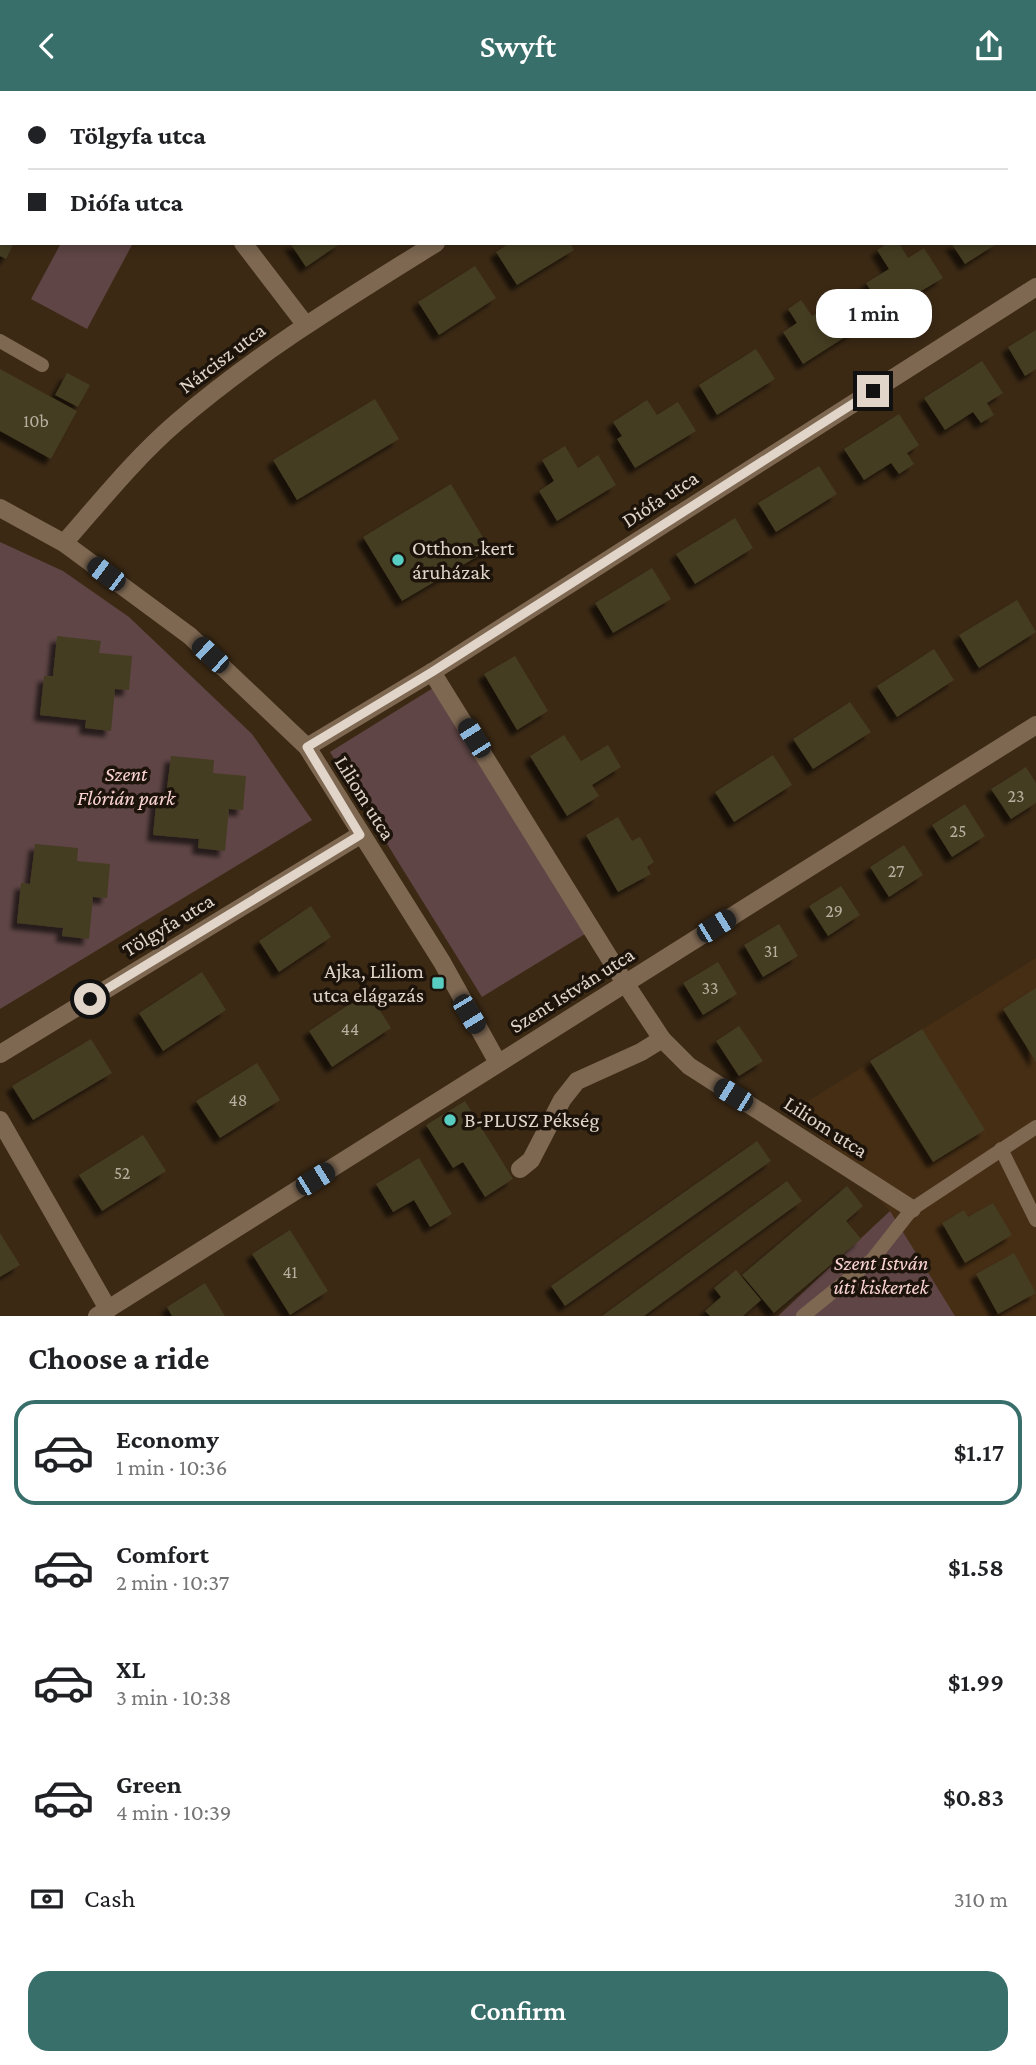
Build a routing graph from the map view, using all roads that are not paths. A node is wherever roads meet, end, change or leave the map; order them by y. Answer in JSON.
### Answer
{"nodes":[{"id":1,"x":245,"y":245,"type":"edge"},
{"id":2,"x":433,"y":245,"type":"edge"},
{"id":3,"x":1036,"y":287,"type":"edge"},
{"id":4,"x":305,"y":324,"type":"junction"},
{"id":5,"x":0,"y":341,"type":"edge"},
{"id":6,"x":42,"y":365,"type":"dead end"},
{"id":7,"x":0,"y":508,"type":"edge"},
{"id":8,"x":64,"y":543,"type":"junction"},
{"id":9,"x":432,"y":672,"type":"junction"},
{"id":10,"x":1036,"y":725,"type":"edge"},
{"id":11,"x":307,"y":747,"type":"junction"},
{"id":12,"x":360,"y":835,"type":"junction"},
{"id":13,"x":625,"y":983,"type":"junction"},
{"id":14,"x":662,"y":1039,"type":"junction"},
{"id":15,"x":0,"y":1054,"type":"edge"},
{"id":16,"x":498,"y":1063,"type":"junction"},
{"id":17,"x":0,"y":1120,"type":"edge"},
{"id":18,"x":1036,"y":1127,"type":"edge"},
{"id":19,"x":1000,"y":1149,"type":"junction"},
{"id":20,"x":520,"y":1169,"type":"dead end"},
{"id":21,"x":912,"y":1209,"type":"junction"},
{"id":22,"x":1036,"y":1220,"type":"edge"},
{"id":23,"x":103,"y":1312,"type":"edge"},
{"id":24,"x":803,"y":1316,"type":"edge"}],
"edges":[{"from":1,"to":4,"type":"street"},
{"from":2,"to":4,"type":"street","name":"Nárcisz utca"},
{"from":3,"to":9,"type":"street","name":"Diófa utca"},
{"from":4,"to":8,"type":"street","name":"Nárcisz utca"},
{"from":5,"to":6,"type":"lane"},
{"from":7,"to":8,"type":"street","name":"Liliom utca"},
{"from":8,"to":11,"type":"street","name":"Liliom utca"},
{"from":9,"to":11,"type":"street","name":"Diófa utca"},
{"from":9,"to":13,"type":"street","name":"Liliom utca"},
{"from":10,"to":13,"type":"street","name":"Szent István utca"},
{"from":11,"to":12,"type":"street","name":"Liliom utca"},
{"from":12,"to":15,"type":"street","name":"Tölgyfa utca"},
{"from":12,"to":16,"type":"street","name":"Liliom utca"},
{"from":13,"to":14,"type":"street","name":"Liliom utca"},
{"from":13,"to":16,"type":"street","name":"Szent István utca"},
{"from":14,"to":20,"type":"street"},
{"from":14,"to":21,"type":"street","name":"Liliom utca"},
{"from":16,"to":23,"type":"street","name":"Szent István utca"},
{"from":17,"to":23,"type":"street"},
{"from":18,"to":19,"type":"lane"},
{"from":19,"to":21,"type":"lane"},
{"from":19,"to":22,"type":"lane"},
{"from":21,"to":24,"type":"lane"}]}
